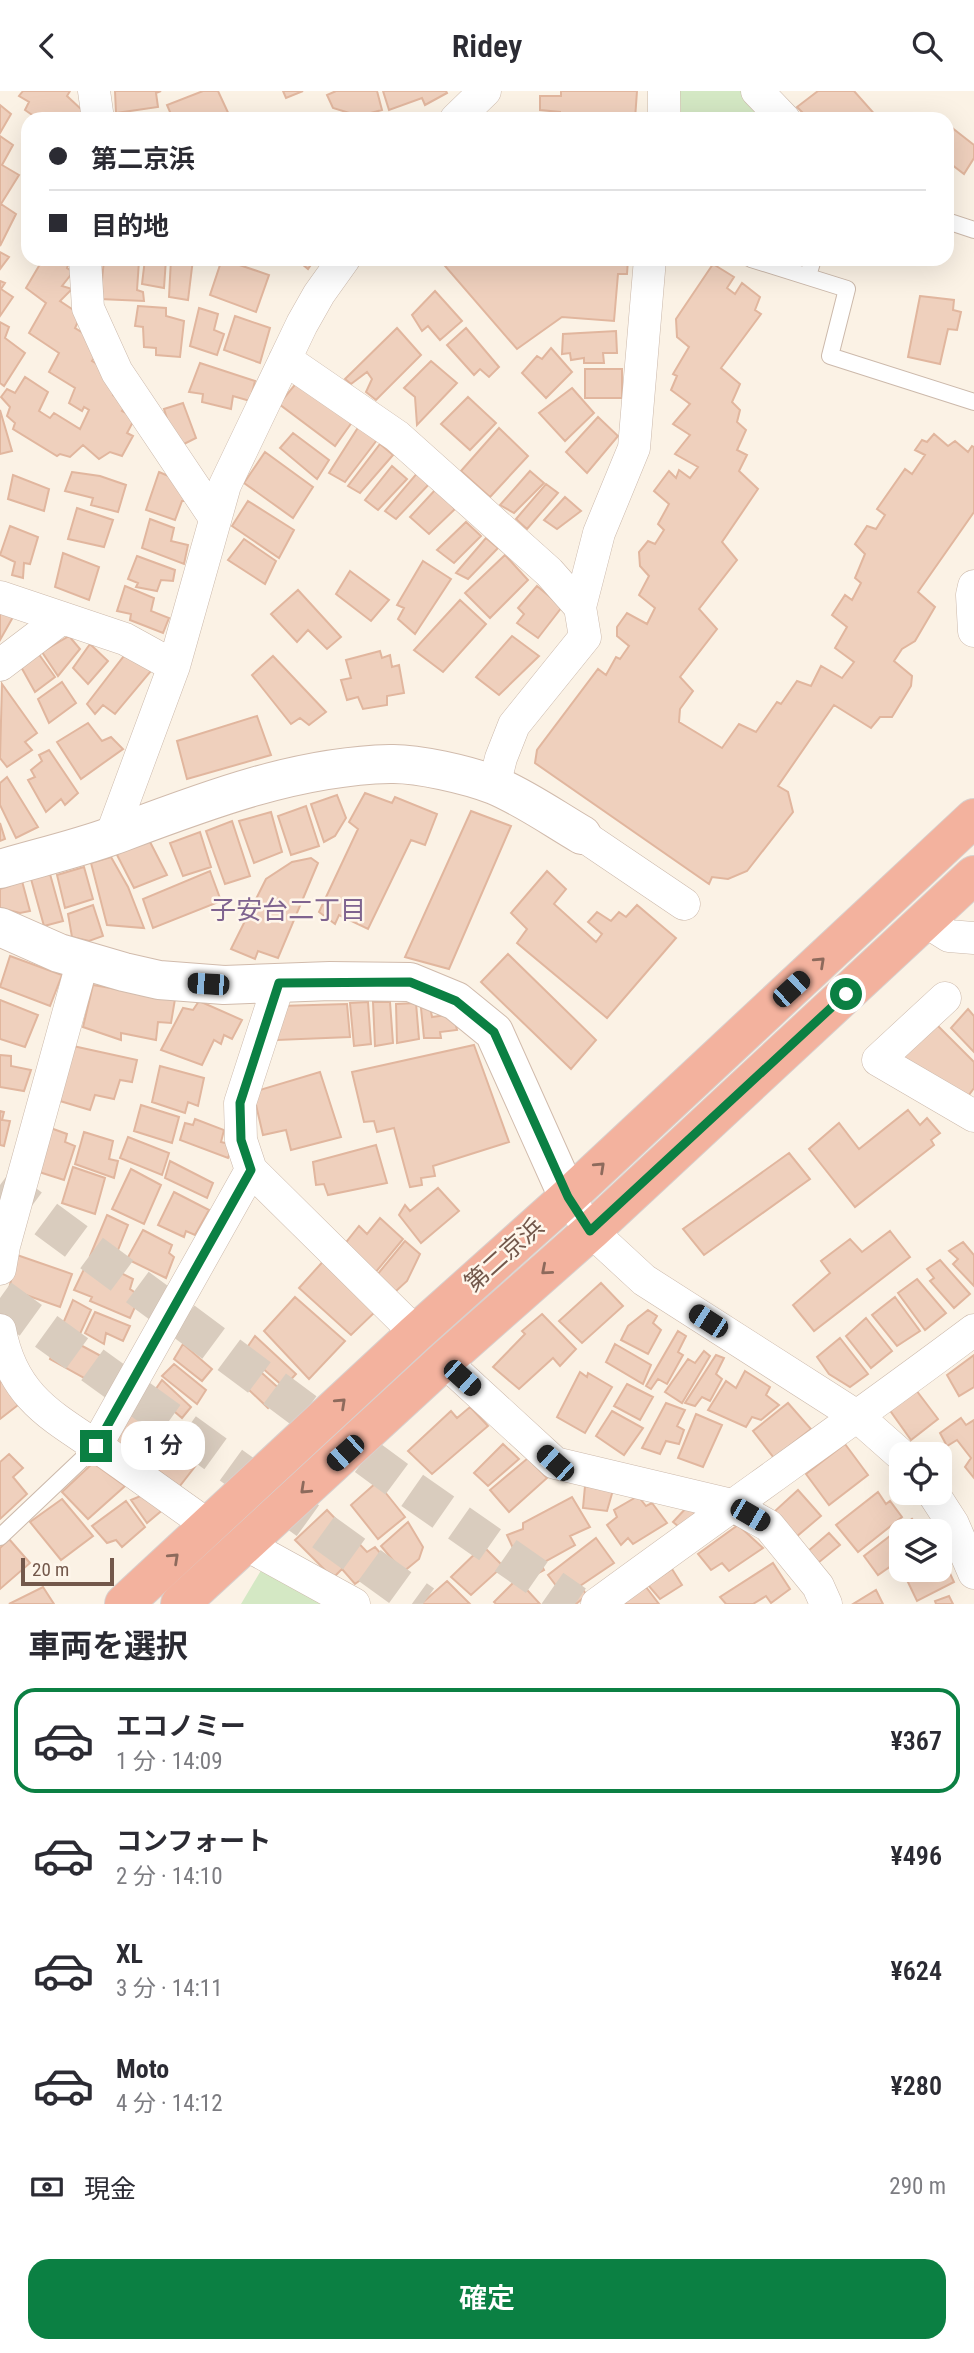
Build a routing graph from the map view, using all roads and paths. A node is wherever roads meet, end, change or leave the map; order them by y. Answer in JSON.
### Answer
{"nodes":[{"id":1,"x":94,"y":91,"type":"edge"},
{"id":2,"x":485,"y":91,"type":"edge"},
{"id":3,"x":664,"y":91,"type":"edge"},
{"id":4,"x":757,"y":91,"type":"edge"},
{"id":5,"x":97,"y":112,"type":"edge"},
{"id":6,"x":463,"y":112,"type":"edge"},
{"id":7,"x":664,"y":112,"type":"edge"},
{"id":8,"x":777,"y":112,"type":"edge"},
{"id":9,"x":954,"y":223,"type":"edge"},
{"id":10,"x":974,"y":230,"type":"edge"},
{"id":11,"x":86,"y":266,"type":"edge"},
{"id":12,"x":339,"y":266,"type":"edge"},
{"id":13,"x":649,"y":266,"type":"edge"},
{"id":14,"x":774,"y":266,"type":"edge"},
{"id":15,"x":811,"y":266,"type":"edge"},
{"id":16,"x":808,"y":276,"type":"junction"},
{"id":17,"x":285,"y":359,"type":"junction"},
{"id":18,"x":974,"y":401,"type":"edge"},
{"id":19,"x":215,"y":517,"type":"junction"},
{"id":20,"x":974,"y":586,"type":"edge"},
{"id":21,"x":0,"y":597,"type":"edge"},
{"id":22,"x":580,"y":607,"type":"junction"},
{"id":23,"x":62,"y":618,"type":"junction"},
{"id":24,"x":974,"y":631,"type":"edge"},
{"id":25,"x":0,"y":665,"type":"edge"},
{"id":26,"x":174,"y":666,"type":"junction"},
{"id":27,"x":494,"y":786,"type":"junction"},
{"id":28,"x":974,"y":818,"type":"edge"},
{"id":29,"x":582,"y":835,"type":"joint"},
{"id":30,"x":111,"y":836,"type":"junction"},
{"id":31,"x":0,"y":869,"type":"edge"},
{"id":32,"x":974,"y":875,"type":"edge"},
{"id":33,"x":684,"y":904,"type":"dead end"},
{"id":34,"x":925,"y":921,"type":"junction"},
{"id":35,"x":0,"y":927,"type":"edge"},
{"id":36,"x":974,"y":938,"type":"edge"},
{"id":37,"x":83,"y":960,"type":"junction"},
{"id":38,"x":279,"y":983,"type":"junction"},
{"id":39,"x":945,"y":998,"type":"dead end"},
{"id":40,"x":974,"y":1116,"type":"edge"},
{"id":41,"x":251,"y":1170,"type":"junction"},
{"id":42,"x":568,"y":1197,"type":"junction"},
{"id":43,"x":590,"y":1231,"type":"junction"},
{"id":44,"x":0,"y":1269,"type":"edge"},
{"id":45,"x":0,"y":1330,"type":"edge"},
{"id":46,"x":974,"y":1330,"type":"edge"},
{"id":47,"x":416,"y":1333,"type":"junction"},
{"id":48,"x":444,"y":1361,"type":"junction"},
{"id":49,"x":858,"y":1417,"type":"junction"},
{"id":50,"x":889,"y":1444,"type":"edge"},
{"id":51,"x":96,"y":1446,"type":"junction"},
{"id":52,"x":732,"y":1505,"type":"junction"},
{"id":53,"x":941,"y":1505,"type":"edge"},
{"id":54,"x":208,"y":1526,"type":"junction"},
{"id":55,"x":0,"y":1537,"type":"edge"},
{"id":56,"x":246,"y":1544,"type":"junction"},
{"id":57,"x":974,"y":1573,"type":"edge"},
{"id":58,"x":124,"y":1604,"type":"edge"},
{"id":59,"x":180,"y":1604,"type":"edge"},
{"id":60,"x":354,"y":1604,"type":"edge"},
{"id":61,"x":597,"y":1604,"type":"edge"},
{"id":62,"x":826,"y":1604,"type":"edge"}],
"edges":[{"from":1,"to":5,"type":"street"},
{"from":2,"to":6,"type":"street"},
{"from":3,"to":7,"type":"street"},
{"from":4,"to":8,"type":"street"},
{"from":9,"to":10,"type":"lane"},
{"from":11,"to":19,"type":"street"},
{"from":12,"to":17,"type":"street"},
{"from":13,"to":22,"type":"street"},
{"from":14,"to":16,"type":"lane"},
{"from":15,"to":16,"type":"lane"},
{"from":16,"to":18,"type":"lane"},
{"from":17,"to":19,"type":"street"},
{"from":17,"to":22,"type":"street"},
{"from":19,"to":26,"type":"street"},
{"from":20,"to":24,"type":"street"},
{"from":21,"to":23,"type":"street"},
{"from":22,"to":27,"type":"street"},
{"from":23,"to":25,"type":"street"},
{"from":23,"to":26,"type":"street"},
{"from":26,"to":30,"type":"street"},
{"from":27,"to":29,"type":"street"},
{"from":27,"to":30,"type":"street"},
{"from":42,"to":28,"type":"highway","name":"第二京浜","one_way":true},
{"from":29,"to":33,"type":"street"},
{"from":30,"to":31,"type":"street"},
{"from":32,"to":34,"type":"highway","name":"第二京浜"},
{"from":34,"to":36,"type":"street"},
{"from":34,"to":43,"type":"highway","name":"第二京浜"},
{"from":35,"to":37,"type":"street"},
{"from":37,"to":38,"type":"street"},
{"from":37,"to":44,"type":"street"},
{"from":38,"to":41,"type":"street"},
{"from":38,"to":42,"type":"street"},
{"from":39,"to":40,"type":"street"},
{"from":41,"to":47,"type":"street"},
{"from":41,"to":51,"type":"street"},
{"from":42,"to":43,"type":"street"},
{"from":42,"to":47,"type":"highway","name":"第二京浜"},
{"from":43,"to":48,"type":"highway","name":"第二京浜","one_way":true},
{"from":43,"to":49,"type":"street"},
{"from":45,"to":51,"type":"street"},
{"from":46,"to":49,"type":"street"},
{"from":54,"to":47,"type":"highway","name":"第二京浜","one_way":true},
{"from":48,"to":52,"type":"street"},
{"from":48,"to":56,"type":"highway","name":"第二京浜","one_way":true},
{"from":49,"to":50,"type":"street"},
{"from":49,"to":52,"type":"street"},
{"from":51,"to":54,"type":"street"},
{"from":51,"to":55,"type":"lane"},
{"from":52,"to":61,"type":"street"},
{"from":52,"to":62,"type":"street"},
{"from":53,"to":57,"type":"street"},
{"from":58,"to":54,"type":"highway","name":"第二京浜","one_way":true},
{"from":56,"to":59,"type":"highway","name":"第二京浜"},
{"from":56,"to":60,"type":"street"}]}
